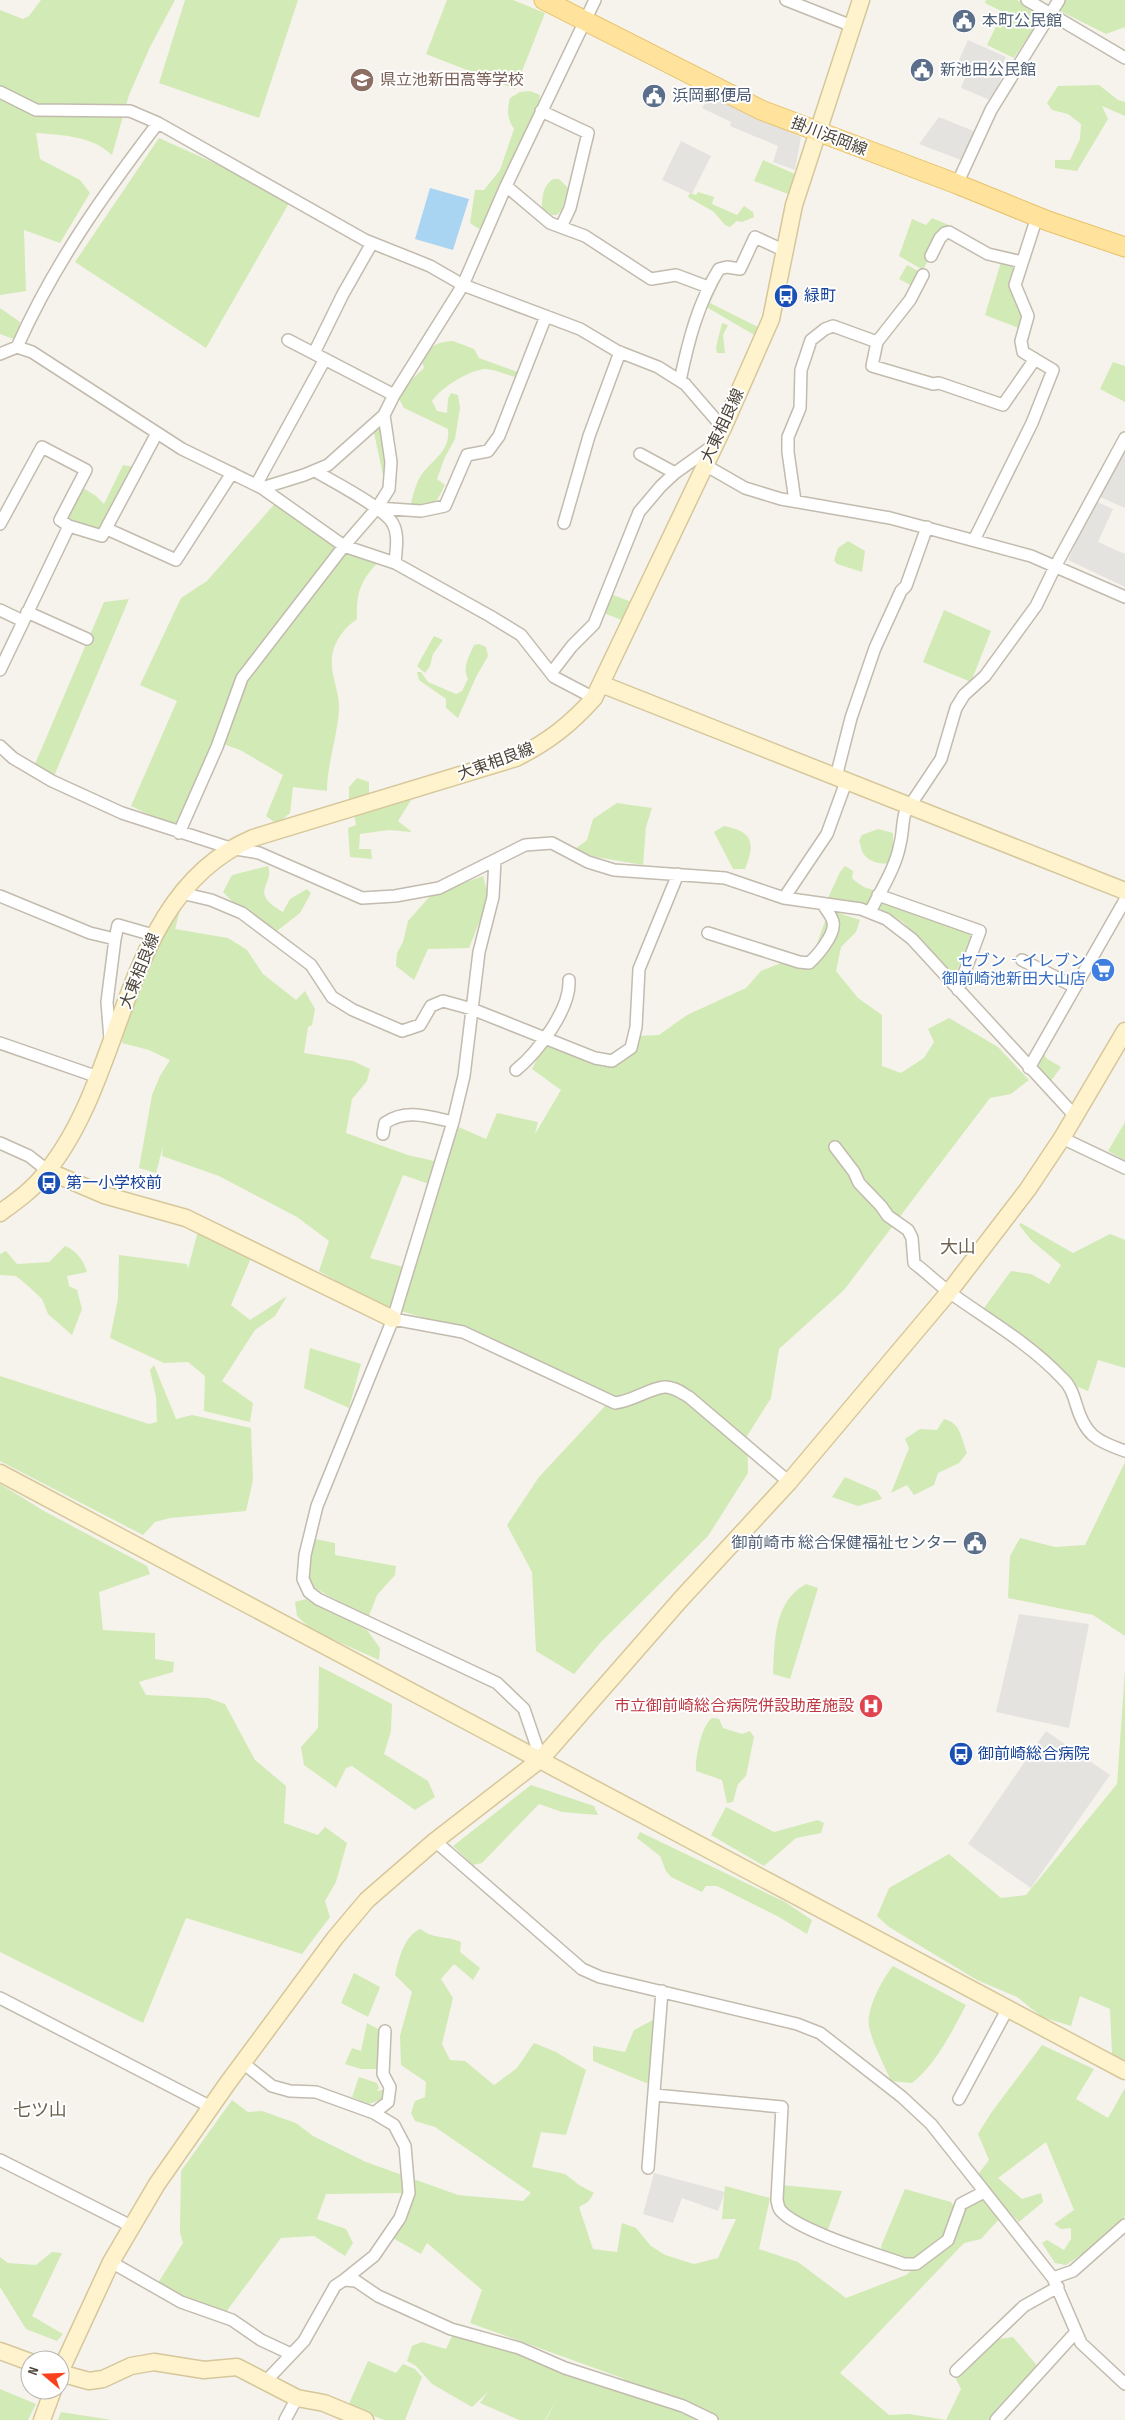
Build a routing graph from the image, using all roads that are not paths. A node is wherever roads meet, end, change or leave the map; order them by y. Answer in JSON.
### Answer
{"nodes":[{"id":1,"x":544,"y":0,"type":"edge"},
{"id":2,"x":596,"y":0,"type":"edge"},
{"id":3,"x":786,"y":0,"type":"edge"},
{"id":4,"x":861,"y":0,"type":"edge"},
{"id":5,"x":1027,"y":0,"type":"edge"},
{"id":6,"x":1059,"y":0,"type":"edge"},
{"id":7,"x":1051,"y":14,"type":"junction"},
{"id":8,"x":587,"y":22,"type":"junction"},
{"id":9,"x":852,"y":26,"type":"junction"},
{"id":10,"x":1125,"y":58,"type":"edge"},
{"id":11,"x":0,"y":92,"type":"edge"},
{"id":12,"x":541,"y":111,"type":"junction"},
{"id":13,"x":158,"y":123,"type":"junction"},
{"id":14,"x":816,"y":133,"type":"junction"},
{"id":15,"x":957,"y":184,"type":"junction"},
{"id":16,"x":506,"y":186,"type":"junction"},
{"id":17,"x":1038,"y":217,"type":"junction"},
{"id":18,"x":561,"y":227,"type":"junction"},
{"id":19,"x":372,"y":243,"type":"junction"},
{"id":20,"x":1125,"y":246,"type":"edge"},
{"id":21,"x":785,"y":251,"type":"junction"},
{"id":22,"x":931,"y":256,"type":"dead end"},
{"id":23,"x":1022,"y":262,"type":"junction"},
{"id":24,"x":923,"y":274,"type":"dead end"},
{"id":25,"x":463,"y":285,"type":"junction"},
{"id":26,"x":708,"y":287,"type":"junction"},
{"id":27,"x":546,"y":316,"type":"junction"},
{"id":28,"x":288,"y":340,"type":"dead end"},
{"id":29,"x":877,"y":342,"type":"junction"},
{"id":30,"x":17,"y":347,"type":"junction"},
{"id":31,"x":620,"y":352,"type":"junction"},
{"id":32,"x":314,"y":353,"type":"junction"},
{"id":33,"x":0,"y":354,"type":"edge"},
{"id":34,"x":324,"y":358,"type":"junction"},
{"id":35,"x":1035,"y":359,"type":"junction"},
{"id":36,"x":680,"y":381,"type":"junction"},
{"id":37,"x":394,"y":395,"type":"junction"},
{"id":38,"x":384,"y":415,"type":"junction"},
{"id":39,"x":723,"y":428,"type":"junction"},
{"id":40,"x":157,"y":434,"type":"junction"},
{"id":41,"x":1125,"y":438,"type":"edge"},
{"id":42,"x":715,"y":445,"type":"junction"},
{"id":43,"x":640,"y":454,"type":"dead end"},
{"id":44,"x":706,"y":464,"type":"junction"},
{"id":45,"x":315,"y":471,"type":"junction"},
{"id":46,"x":232,"y":472,"type":"junction"},
{"id":47,"x":675,"y":474,"type":"junction"},
{"id":48,"x":259,"y":487,"type":"junction"},
{"id":49,"x":795,"y":501,"type":"junction"},
{"id":50,"x":378,"y":508,"type":"junction"},
{"id":51,"x":564,"y":523,"type":"dead end"},
{"id":52,"x":0,"y":524,"type":"edge"},
{"id":53,"x":69,"y":526,"type":"junction"},
{"id":54,"x":927,"y":527,"type":"junction"},
{"id":55,"x":107,"y":529,"type":"junction"},
{"id":56,"x":974,"y":540,"type":"junction"},
{"id":57,"x":344,"y":546,"type":"junction"},
{"id":58,"x":395,"y":563,"type":"junction"},
{"id":59,"x":1056,"y":565,"type":"junction"},
{"id":60,"x":1125,"y":597,"type":"edge"},
{"id":61,"x":0,"y":610,"type":"edge"},
{"id":62,"x":25,"y":616,"type":"junction"},
{"id":63,"x":87,"y":639,"type":"dead end"},
{"id":64,"x":0,"y":670,"type":"edge"},
{"id":65,"x":552,"y":672,"type":"junction"},
{"id":66,"x":597,"y":691,"type":"junction"},
{"id":67,"x":0,"y":746,"type":"edge"},
{"id":68,"x":841,"y":779,"type":"junction"},
{"id":69,"x":910,"y":807,"type":"junction"},
{"id":70,"x":180,"y":833,"type":"junction"},
{"id":71,"x":230,"y":848,"type":"junction"},
{"id":72,"x":495,"y":860,"type":"junction"},
{"id":73,"x":678,"y":874,"type":"junction"},
{"id":74,"x":1125,"y":891,"type":"edge"},
{"id":75,"x":181,"y":893,"type":"junction"},
{"id":76,"x":878,"y":895,"type":"junction"},
{"id":77,"x":0,"y":896,"type":"edge"},
{"id":78,"x":784,"y":898,"type":"junction"},
{"id":79,"x":1125,"y":900,"type":"edge"},
{"id":80,"x":823,"y":904,"type":"junction"},
{"id":81,"x":870,"y":912,"type":"junction"},
{"id":82,"x":708,"y":933,"type":"dead end"},
{"id":83,"x":153,"y":935,"type":"junction"},
{"id":84,"x":115,"y":939,"type":"junction"},
{"id":85,"x":1022,"y":960,"type":"dead end"},
{"id":86,"x":569,"y":980,"type":"dead end"},
{"id":87,"x":1075,"y":987,"type":"junction"},
{"id":88,"x":958,"y":990,"type":"junction"},
{"id":89,"x":472,"y":1009,"type":"junction"},
{"id":90,"x":1125,"y":1031,"type":"edge"},
{"id":91,"x":544,"y":1038,"type":"junction"},
{"id":92,"x":0,"y":1042,"type":"edge"},
{"id":93,"x":111,"y":1044,"type":"junction"},
{"id":94,"x":1029,"y":1068,"type":"junction"},
{"id":95,"x":516,"y":1070,"type":"dead end"},
{"id":96,"x":98,"y":1077,"type":"junction"},
{"id":97,"x":1075,"y":1116,"type":"junction"},
{"id":98,"x":453,"y":1122,"type":"junction"},
{"id":99,"x":383,"y":1134,"type":"dead end"},
{"id":100,"x":1062,"y":1138,"type":"junction"},
{"id":101,"x":0,"y":1143,"type":"edge"},
{"id":102,"x":835,"y":1148,"type":"dead end"},
{"id":103,"x":1125,"y":1168,"type":"edge"},
{"id":104,"x":48,"y":1171,"type":"junction"},
{"id":105,"x":0,"y":1213,"type":"edge"},
{"id":106,"x":949,"y":1292,"type":"junction"},
{"id":107,"x":393,"y":1318,"type":"junction"},
{"id":108,"x":1125,"y":1452,"type":"edge"},
{"id":109,"x":0,"y":1473,"type":"edge"},
{"id":110,"x":789,"y":1482,"type":"junction"},
{"id":111,"x":542,"y":1760,"type":"junction"},
{"id":112,"x":435,"y":1841,"type":"junction"},
{"id":113,"x":662,"y":1991,"type":"junction"},
{"id":114,"x":0,"y":1998,"type":"edge"},
{"id":115,"x":1008,"y":2008,"type":"junction"},
{"id":116,"x":385,"y":2031,"type":"dead end"},
{"id":117,"x":243,"y":2063,"type":"junction"},
{"id":118,"x":1125,"y":2071,"type":"edge"},
{"id":119,"x":655,"y":2095,"type":"junction"},
{"id":120,"x":959,"y":2099,"type":"dead end"},
{"id":121,"x":211,"y":2107,"type":"junction"},
{"id":122,"x":374,"y":2112,"type":"junction"},
{"id":123,"x":0,"y":2160,"type":"edge"},
{"id":124,"x":648,"y":2168,"type":"dead end"},
{"id":125,"x":984,"y":2192,"type":"junction"},
{"id":126,"x":1125,"y":2225,"type":"edge"},
{"id":127,"x":131,"y":2226,"type":"junction"},
{"id":128,"x":111,"y":2262,"type":"junction"},
{"id":129,"x":344,"y":2280,"type":"junction"},
{"id":130,"x":1055,"y":2282,"type":"junction"},
{"id":131,"x":1076,"y":2332,"type":"junction"},
{"id":132,"x":70,"y":2350,"type":"edge"},
{"id":133,"x":0,"y":2351,"type":"edge"},
{"id":134,"x":292,"y":2354,"type":"junction"},
{"id":135,"x":20,"y":2358,"type":"edge"},
{"id":136,"x":956,"y":2371,"type":"dead end"},
{"id":137,"x":70,"y":2376,"type":"edge"},
{"id":138,"x":265,"y":2382,"type":"junction"},
{"id":139,"x":1125,"y":2384,"type":"edge"},
{"id":140,"x":297,"y":2398,"type":"junction"},
{"id":141,"x":50,"y":2400,"type":"edge"},
{"id":142,"x":42,"y":2420,"type":"edge"},
{"id":143,"x":285,"y":2420,"type":"edge"},
{"id":144,"x":364,"y":2420,"type":"edge"},
{"id":145,"x":712,"y":2420,"type":"edge"},
{"id":146,"x":996,"y":2420,"type":"edge"}],
"edges":[{"from":1,"to":8,"type":"main road","name":"掛川浜岡線"},
{"from":2,"to":8,"type":"street"},
{"from":3,"to":9,"type":"street"},
{"from":4,"to":9,"type":"street","name":"大東相良線"},
{"from":5,"to":7,"type":"street"},
{"from":6,"to":7,"type":"street"},
{"from":7,"to":10,"type":"street"},
{"from":7,"to":15,"type":"street"},
{"from":8,"to":12,"type":"street"},
{"from":8,"to":14,"type":"main road","name":"掛川浜岡線"},
{"from":9,"to":14,"type":"street","name":"大東相良線"},
{"from":11,"to":13,"type":"street"},
{"from":12,"to":16,"type":"street"},
{"from":12,"to":18,"type":"street"},
{"from":13,"to":19,"type":"street"},
{"from":13,"to":30,"type":"street"},
{"from":14,"to":15,"type":"main road","name":"掛川浜岡線"},
{"from":14,"to":21,"type":"street","name":"大東相良線"},
{"from":15,"to":17,"type":"main road","name":"掛川浜岡線"},
{"from":16,"to":18,"type":"street"},
{"from":16,"to":25,"type":"street"},
{"from":17,"to":20,"type":"main road","name":"掛川浜岡線"},
{"from":17,"to":23,"type":"street"},
{"from":18,"to":26,"type":"street"},
{"from":19,"to":25,"type":"street"},
{"from":19,"to":32,"type":"street"},
{"from":21,"to":26,"type":"street"},
{"from":21,"to":39,"type":"street","name":"大東相良線"},
{"from":22,"to":23,"type":"street"},
{"from":23,"to":35,"type":"street"},
{"from":24,"to":29,"type":"street"},
{"from":25,"to":27,"type":"street"},
{"from":25,"to":37,"type":"street"},
{"from":26,"to":36,"type":"street"},
{"from":27,"to":31,"type":"street"},
{"from":27,"to":50,"type":"street"},
{"from":28,"to":32,"type":"street"},
{"from":29,"to":35,"type":"street"},
{"from":29,"to":49,"type":"street"},
{"from":30,"to":33,"type":"street"},
{"from":30,"to":40,"type":"street"},
{"from":31,"to":36,"type":"street"},
{"from":31,"to":51,"type":"street"},
{"from":32,"to":34,"type":"street"},
{"from":34,"to":37,"type":"street"},
{"from":34,"to":48,"type":"street"},
{"from":35,"to":56,"type":"street"},
{"from":36,"to":39,"type":"street"},
{"from":37,"to":38,"type":"street"},
{"from":38,"to":45,"type":"street"},
{"from":38,"to":50,"type":"street"},
{"from":39,"to":42,"type":"street","name":"大東相良線"},
{"from":40,"to":46,"type":"street"},
{"from":40,"to":55,"type":"street"},
{"from":41,"to":59,"type":"street"},
{"from":42,"to":44,"type":"street","name":"大東相良線"},
{"from":42,"to":47,"type":"street"},
{"from":43,"to":47,"type":"street"},
{"from":44,"to":49,"type":"street"},
{"from":44,"to":66,"type":"street","name":"大東相良線"},
{"from":45,"to":48,"type":"street"},
{"from":45,"to":50,"type":"street"},
{"from":46,"to":48,"type":"street"},
{"from":46,"to":55,"type":"street"},
{"from":47,"to":65,"type":"street"},
{"from":48,"to":57,"type":"street"},
{"from":49,"to":54,"type":"street"},
{"from":50,"to":57,"type":"street"},
{"from":50,"to":58,"type":"street"},
{"from":52,"to":53,"type":"street"},
{"from":53,"to":55,"type":"street"},
{"from":53,"to":62,"type":"street"},
{"from":54,"to":56,"type":"street"},
{"from":54,"to":68,"type":"street"},
{"from":56,"to":59,"type":"street"},
{"from":57,"to":58,"type":"street"},
{"from":57,"to":70,"type":"street"},
{"from":58,"to":65,"type":"street"},
{"from":59,"to":60,"type":"street"},
{"from":59,"to":69,"type":"street"},
{"from":61,"to":62,"type":"street"},
{"from":62,"to":63,"type":"street"},
{"from":62,"to":64,"type":"street"},
{"from":65,"to":66,"type":"street"},
{"from":66,"to":68,"type":"street"},
{"from":66,"to":71,"type":"street","name":"大東相良線"},
{"from":67,"to":70,"type":"street"},
{"from":68,"to":69,"type":"street"},
{"from":68,"to":78,"type":"street"},
{"from":69,"to":74,"type":"street"},
{"from":69,"to":76,"type":"street"},
{"from":70,"to":71,"type":"street"},
{"from":71,"to":72,"type":"street"},
{"from":71,"to":75,"type":"street","name":"大東相良線"},
{"from":72,"to":73,"type":"street"},
{"from":72,"to":89,"type":"street"},
{"from":73,"to":78,"type":"street"},
{"from":73,"to":91,"type":"street"},
{"from":75,"to":83,"type":"street","name":"大東相良線"},
{"from":75,"to":89,"type":"street"},
{"from":76,"to":81,"type":"street"},
{"from":76,"to":88,"type":"street"},
{"from":77,"to":84,"type":"street"},
{"from":78,"to":80,"type":"street"},
{"from":79,"to":87,"type":"street"},
{"from":80,"to":81,"type":"street"},
{"from":80,"to":82,"type":"street"},
{"from":81,"to":88,"type":"street"},
{"from":83,"to":84,"type":"street"},
{"from":83,"to":93,"type":"street","name":"大東相良線"},
{"from":84,"to":93,"type":"street"},
{"from":85,"to":87,"type":"street"},
{"from":86,"to":91,"type":"street"},
{"from":87,"to":94,"type":"street"},
{"from":88,"to":94,"type":"street"},
{"from":89,"to":91,"type":"street"},
{"from":89,"to":98,"type":"street"},
{"from":90,"to":97,"type":"street"},
{"from":91,"to":95,"type":"street"},
{"from":92,"to":96,"type":"street"},
{"from":93,"to":96,"type":"street","name":"大東相良線"},
{"from":94,"to":97,"type":"street"},
{"from":96,"to":104,"type":"street","name":"大東相良線"},
{"from":97,"to":100,"type":"street"},
{"from":98,"to":99,"type":"street"},
{"from":98,"to":107,"type":"street"},
{"from":100,"to":103,"type":"street"},
{"from":100,"to":106,"type":"street"},
{"from":101,"to":104,"type":"street"},
{"from":102,"to":106,"type":"street"},
{"from":104,"to":105,"type":"street","name":"大東相良線"},
{"from":104,"to":107,"type":"street"},
{"from":106,"to":108,"type":"street"},
{"from":106,"to":110,"type":"street"},
{"from":107,"to":110,"type":"street"},
{"from":107,"to":111,"type":"street"},
{"from":109,"to":111,"type":"street"},
{"from":110,"to":111,"type":"street"},
{"from":111,"to":112,"type":"street"},
{"from":111,"to":115,"type":"street"},
{"from":112,"to":113,"type":"street"},
{"from":112,"to":117,"type":"street"},
{"from":113,"to":119,"type":"street"},
{"from":113,"to":125,"type":"street"},
{"from":114,"to":121,"type":"street"},
{"from":115,"to":118,"type":"street"},
{"from":115,"to":120,"type":"street"},
{"from":116,"to":122,"type":"street"},
{"from":117,"to":121,"type":"street"},
{"from":117,"to":122,"type":"street"},
{"from":119,"to":124,"type":"street"},
{"from":119,"to":125,"type":"street"},
{"from":121,"to":127,"type":"street"},
{"from":122,"to":129,"type":"street"},
{"from":123,"to":127,"type":"street"},
{"from":125,"to":130,"type":"street"},
{"from":126,"to":130,"type":"street"},
{"from":127,"to":128,"type":"street"},
{"from":128,"to":132,"type":"street"},
{"from":128,"to":134,"type":"street"},
{"from":129,"to":134,"type":"street"},
{"from":129,"to":145,"type":"street"},
{"from":130,"to":131,"type":"street"},
{"from":130,"to":136,"type":"street"},
{"from":131,"to":139,"type":"street"},
{"from":131,"to":146,"type":"street"},
{"from":133,"to":135,"type":"street"},
{"from":134,"to":138,"type":"street"},
{"from":137,"to":138,"type":"street"},
{"from":138,"to":140,"type":"street"},
{"from":140,"to":143,"type":"street"},
{"from":140,"to":144,"type":"street"},
{"from":141,"to":142,"type":"street"}]}
